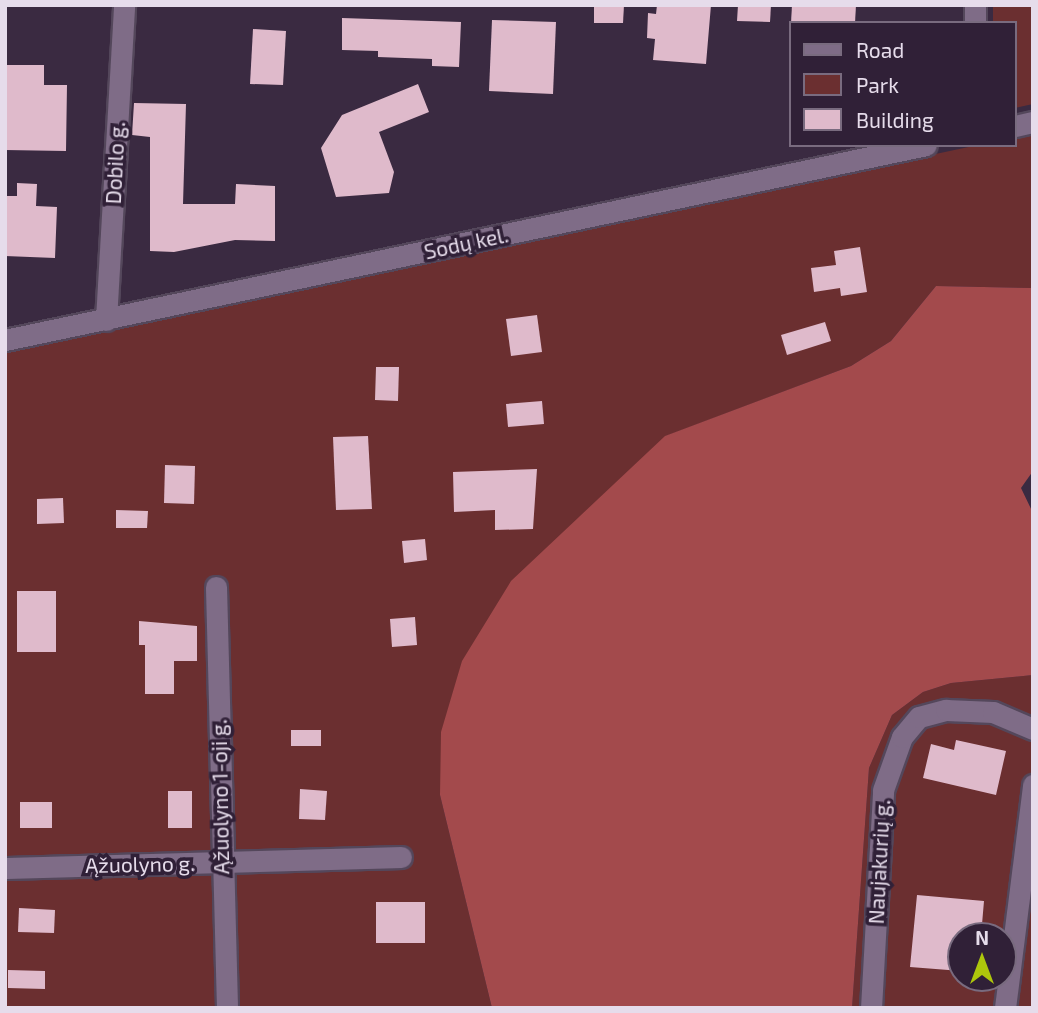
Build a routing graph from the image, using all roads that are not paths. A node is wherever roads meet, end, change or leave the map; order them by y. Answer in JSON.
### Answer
{"nodes":[{"id":1,"x":124,"y":5,"type":"edge"},
{"id":2,"x":917,"y":147,"type":"edge"},
{"id":3,"x":106,"y":320,"type":"junction"},
{"id":4,"x":5,"y":340,"type":"edge"},
{"id":5,"x":216,"y":587,"type":"dead end"},
{"id":6,"x":1033,"y":729,"type":"edge"},
{"id":7,"x":1033,"y":785,"type":"edge"},
{"id":8,"x":401,"y":857,"type":"dead end"},
{"id":9,"x":221,"y":863,"type":"junction"},
{"id":10,"x":5,"y":868,"type":"edge"},
{"id":11,"x":227,"y":1008,"type":"edge"},
{"id":12,"x":872,"y":1008,"type":"edge"},
{"id":13,"x":1005,"y":1008,"type":"edge"}],
"edges":[{"from":1,"to":3,"type":"street","name":"Dobilo g."},
{"from":2,"to":3,"type":"street","name":"Sodų kel."},
{"from":3,"to":4,"type":"street","name":"Sodų kel."},
{"from":5,"to":9,"type":"street","name":"Ąžuolyno 1-oji g."},
{"from":6,"to":12,"type":"street","name":"Naujakurių g."},
{"from":7,"to":13,"type":"street"},
{"from":8,"to":9,"type":"street","name":"Ąžuolyno g."},
{"from":9,"to":10,"type":"street","name":"Ąžuolyno g."},
{"from":9,"to":11,"type":"street","name":"Ąžuolyno 1-oji g."}]}
